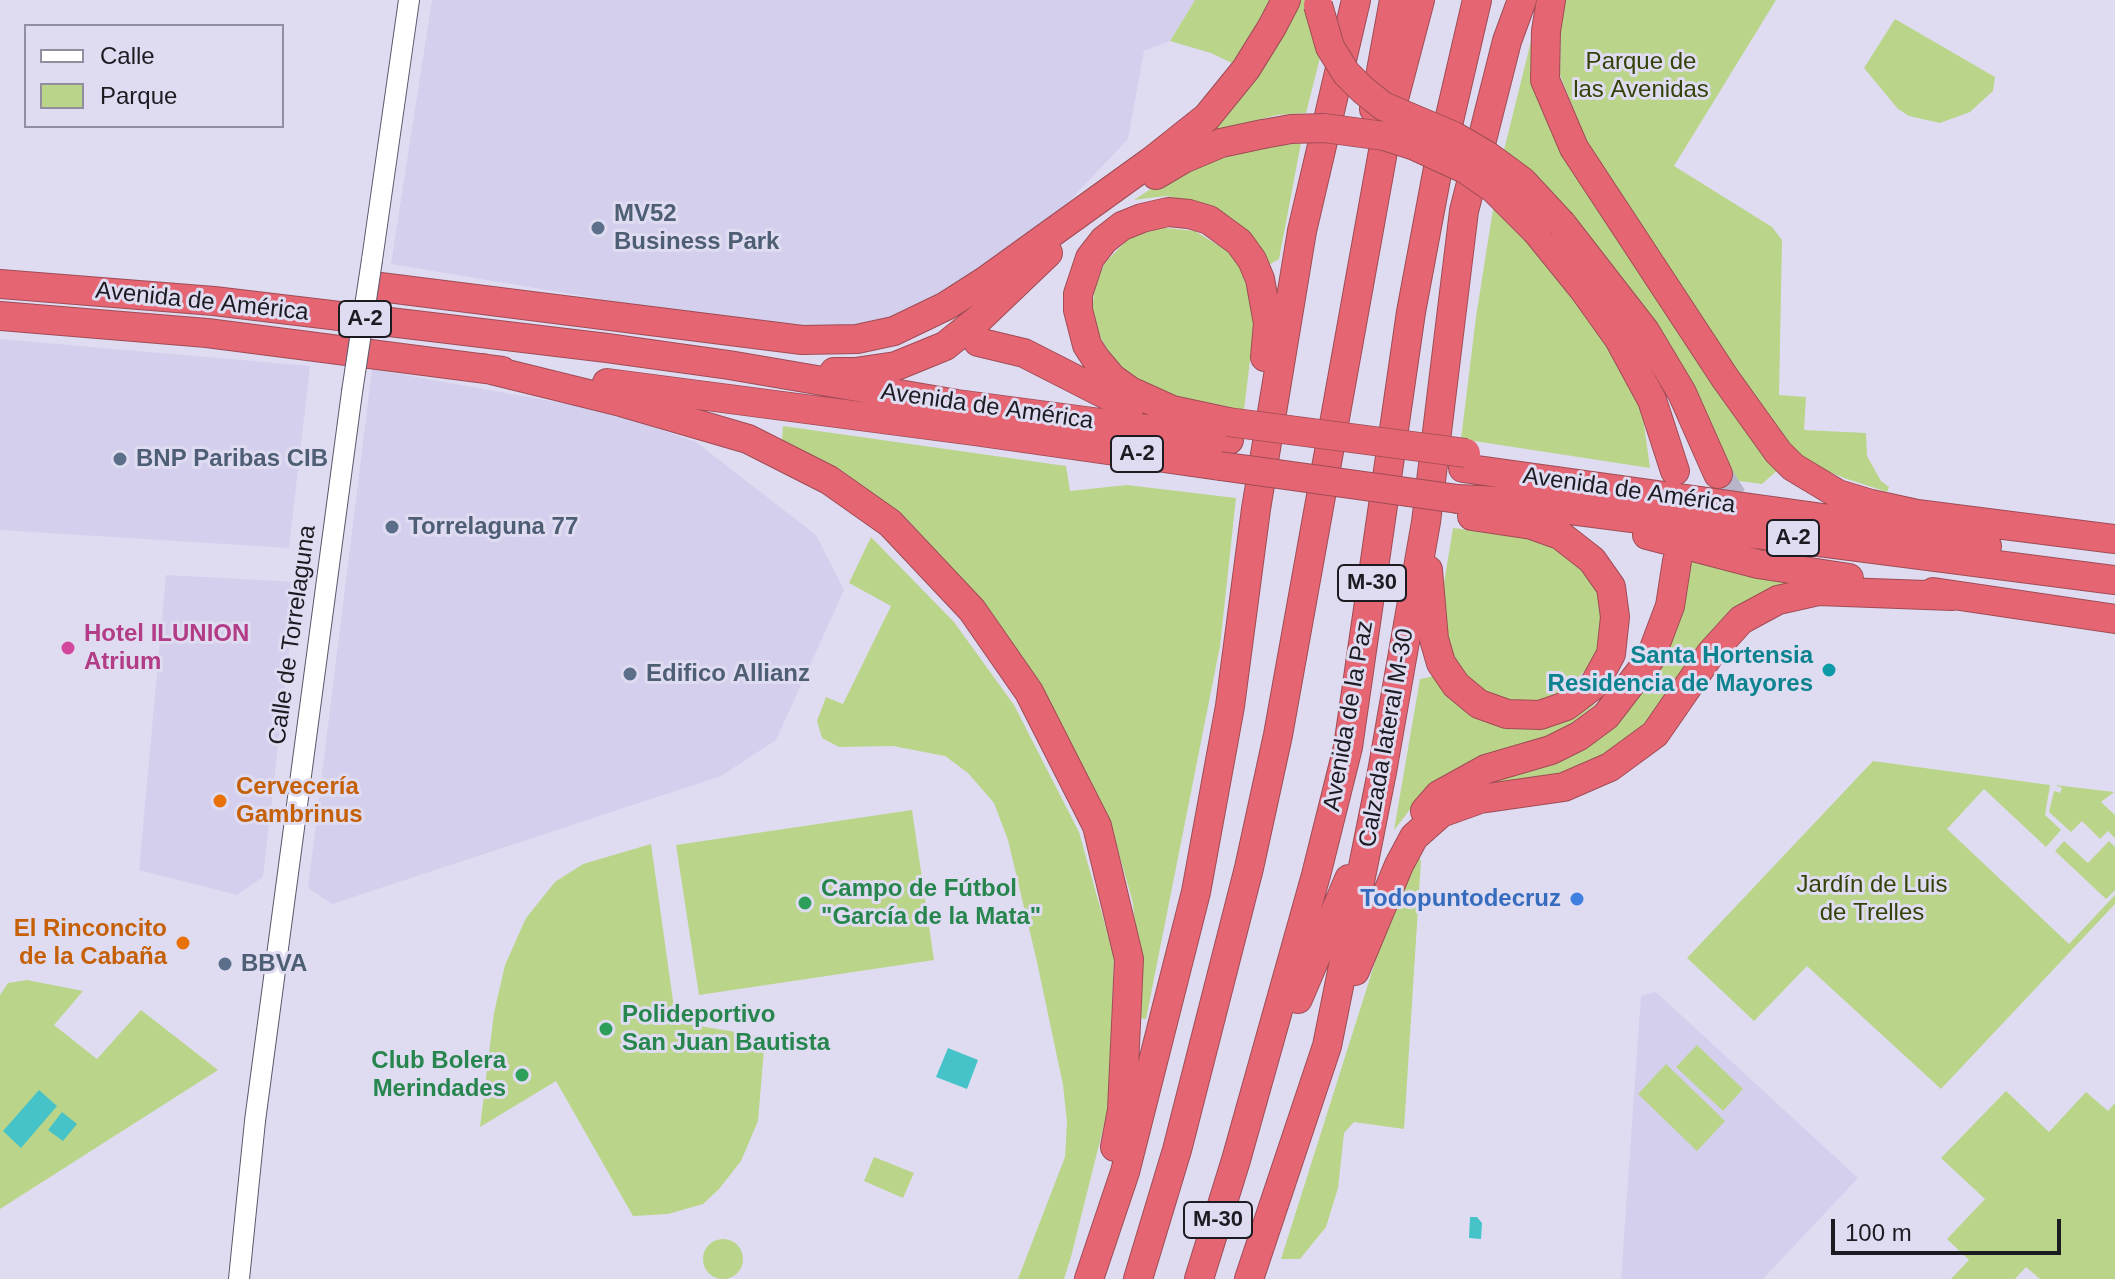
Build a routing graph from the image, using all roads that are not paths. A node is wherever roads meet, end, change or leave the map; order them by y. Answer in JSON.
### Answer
{"nodes":[{"id":1,"x":409,"y":0,"type":"edge"},
{"id":2,"x":1286,"y":0,"type":"edge"},
{"id":3,"x":1318,"y":0,"type":"edge"},
{"id":4,"x":1356,"y":0,"type":"edge"},
{"id":5,"x":1394,"y":0,"type":"edge"},
{"id":6,"x":1420,"y":0,"type":"edge"},
{"id":7,"x":1477,"y":0,"type":"edge"},
{"id":8,"x":1522,"y":0,"type":"edge"},
{"id":9,"x":1551,"y":0,"type":"edge"},
{"id":10,"x":1107,"y":194,"type":"junction"},
{"id":11,"x":1550,"y":228,"type":"junction"},
{"id":12,"x":1048,"y":253,"type":"junction"},
{"id":13,"x":376,"y":274,"type":"junction"},
{"id":14,"x":0,"y":284,"type":"edge"},
{"id":15,"x":0,"y":316,"type":"edge"},
{"id":16,"x":918,"y":339,"type":"dead end"},
{"id":17,"x":978,"y":342,"type":"dead end"},
{"id":18,"x":729,"y":365,"type":"junction"},
{"id":19,"x":483,"y":368,"type":"junction"},
{"id":20,"x":1226,"y":440,"type":"junction"},
{"id":21,"x":1464,"y":461,"type":"junction"},
{"id":22,"x":1675,"y":471,"type":"dead end"},
{"id":23,"x":1718,"y":474,"type":"tunnel mouth"},
{"id":24,"x":1451,"y":508,"type":"junction"},
{"id":25,"x":1256,"y":509,"type":"junction"},
{"id":26,"x":1924,"y":532,"type":"junction"},
{"id":27,"x":2115,"y":540,"type":"edge"},
{"id":28,"x":1313,"y":544,"type":"junction"},
{"id":29,"x":1802,"y":555,"type":"tunnel mouth"},
{"id":30,"x":2115,"y":560,"type":"edge"},
{"id":31,"x":1677,"y":561,"type":"dead end"},
{"id":32,"x":2115,"y":580,"type":"edge"},
{"id":33,"x":1952,"y":596,"type":"junction"},
{"id":34,"x":2115,"y":596,"type":"edge"},
{"id":35,"x":2115,"y":619,"type":"edge"},
{"id":36,"x":1382,"y":772,"type":"junction"},
{"id":37,"x":1354,"y":974,"type":"junction"},
{"id":38,"x":1327,"y":1046,"type":"junction"},
{"id":39,"x":1236,"y":1160,"type":"junction"},
{"id":40,"x":1091,"y":1273,"type":"edge"},
{"id":41,"x":239,"y":1279,"type":"edge"},
{"id":42,"x":1138,"y":1279,"type":"edge"},
{"id":43,"x":1199,"y":1279,"type":"edge"},
{"id":44,"x":1249,"y":1279,"type":"edge"}],
"edges":[{"from":1,"to":13,"type":"street","name":"Calle de Torrelaguna"},
{"from":2,"to":10,"type":"highway"},
{"from":3,"to":11,"type":"highway","bridge":true},
{"from":4,"to":25,"type":"highway"},
{"from":5,"to":28,"type":"highway"},
{"from":6,"to":28,"type":"highway","number":"M-30"},
{"from":7,"to":39,"type":"highway","name":"Avenida de la Paz","number":"M-30"},
{"from":8,"to":24,"type":"highway","name":"Calzada lateral M-30","number":"M-30"},
{"from":9,"to":27,"type":"highway"},
{"from":10,"to":12,"type":"highway"},
{"from":10,"to":13,"type":"highway"},
{"from":11,"to":12,"type":"highway","bridge":true},
{"from":11,"to":22,"type":"highway"},
{"from":11,"to":23,"type":"highway"},
{"from":12,"to":18,"type":"highway"},
{"from":13,"to":16,"type":"highway"},
{"from":13,"to":41,"type":"street","name":"Calle de Torrelaguna","bridge":true},
{"from":14,"to":18,"type":"highway","name":"Avenida de América","number":"A-2"},
{"from":15,"to":19,"type":"highway","name":"Avenida de América","number":"A-2"},
{"from":17,"to":20,"type":"highway"},
{"from":18,"to":20,"type":"highway","name":"Avenida de América","number":"A-2"},
{"from":19,"to":20,"type":"highway","name":"Avenida de América","number":"A-2"},
{"from":19,"to":40,"type":"highway"},
{"from":20,"to":21,"type":"highway","name":"Avenida de América","bridge":true},
{"from":20,"to":21,"type":"highway","name":"Avenida de América","number":"A-2"},
{"from":20,"to":24,"type":"highway","bridge":true},
{"from":20,"to":25,"type":"highway"},
{"from":21,"to":26,"type":"highway","name":"Avenida de América","number":"A-2"},
{"from":24,"to":24,"type":"highway"},
{"from":24,"to":32,"type":"highway","name":"Avenida de América","number":"A-2"},
{"from":24,"to":33,"type":"highway"},
{"from":24,"to":36,"type":"highway","name":"Calzada lateral M-30","number":"M-30"},
{"from":25,"to":40,"type":"highway"},
{"from":26,"to":27,"type":"highway"},
{"from":26,"to":30,"type":"highway","name":"Avenida de América","number":"A-2"},
{"from":28,"to":42,"type":"highway","number":"M-30"},
{"from":29,"to":34,"type":"highway"},
{"from":31,"to":37,"type":"highway"},
{"from":33,"to":35,"type":"highway"},
{"from":33,"to":37,"type":"highway"},
{"from":36,"to":38,"type":"highway","name":"Calzada lateral M-30","number":"M-30"},
{"from":36,"to":39,"type":"highway"},
{"from":37,"to":38,"type":"highway"},
{"from":38,"to":44,"type":"highway","name":"Calzada lateral M-30","number":"M-30"},
{"from":39,"to":43,"type":"highway","name":"Avenida de la Paz","number":"M-30"}]}
